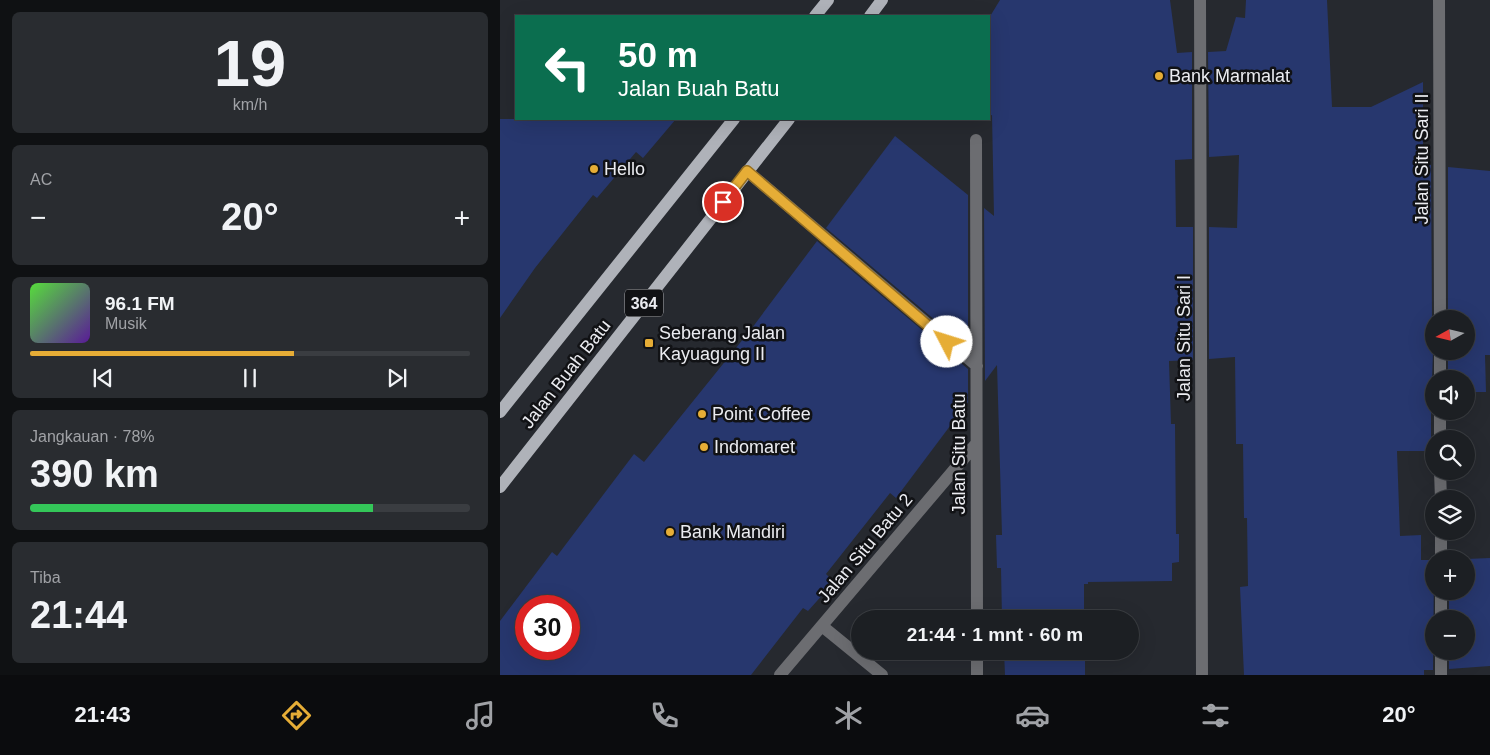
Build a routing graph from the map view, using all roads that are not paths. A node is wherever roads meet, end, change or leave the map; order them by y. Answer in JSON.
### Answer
{"nodes":[{"id":1,"x":828,"y":0,"type":"edge"},
{"id":2,"x":882,"y":0,"type":"edge"},
{"id":3,"x":1200,"y":0,"type":"edge"},
{"id":4,"x":1439,"y":0,"type":"edge"},
{"id":5,"x":816,"y":15,"type":"edge"},
{"id":6,"x":871,"y":15,"type":"edge"},
{"id":7,"x":733,"y":120,"type":"edge"},
{"id":8,"x":788,"y":120,"type":"edge"},
{"id":9,"x":976,"y":140,"type":"dead end"},
{"id":10,"x":747,"y":171,"type":"junction"},
{"id":11,"x":1440,"y":310,"type":"edge"},
{"id":12,"x":976,"y":366,"type":"junction"},
{"id":13,"x":500,"y":412,"type":"edge"},
{"id":14,"x":976,"y":444,"type":"junction"},
{"id":15,"x":500,"y":487,"type":"edge"},
{"id":16,"x":977,"y":610,"type":"edge"},
{"id":17,"x":822,"y":626,"type":"junction"},
{"id":18,"x":977,"y":660,"type":"edge"},
{"id":19,"x":1441,"y":660,"type":"edge"},
{"id":20,"x":780,"y":675,"type":"edge"},
{"id":21,"x":882,"y":675,"type":"edge"},
{"id":22,"x":977,"y":675,"type":"edge"},
{"id":23,"x":1202,"y":675,"type":"edge"},
{"id":24,"x":1441,"y":675,"type":"edge"}],
"edges":[{"from":1,"to":5,"type":"main road"},
{"from":2,"to":6,"type":"main road"},
{"from":3,"to":23,"type":"street","name":"Jalan Situ Sari I"},
{"from":4,"to":11,"type":"street","name":"Jalan Situ Sari II"},
{"from":7,"to":13,"type":"main road","name":"Jalan Buah Batu","number":"364"},
{"from":8,"to":10,"type":"main road","name":"Jalan Buah Batu","number":"364"},
{"from":9,"to":12,"type":"street","name":"Jalan Situ Batu"},
{"from":10,"to":12,"type":"street"},
{"from":10,"to":15,"type":"main road","name":"Jalan Buah Batu","number":"364"},
{"from":12,"to":14,"type":"street","name":"Jalan Situ Batu"},
{"from":14,"to":16,"type":"street","name":"Jalan Situ Batu"},
{"from":14,"to":17,"type":"street","name":"Jalan Situ Batu 2"},
{"from":17,"to":20,"type":"street","name":"Jalan Situ Batu 2"},
{"from":17,"to":21,"type":"street"},
{"from":18,"to":22,"type":"street"},
{"from":19,"to":24,"type":"street"}]}
